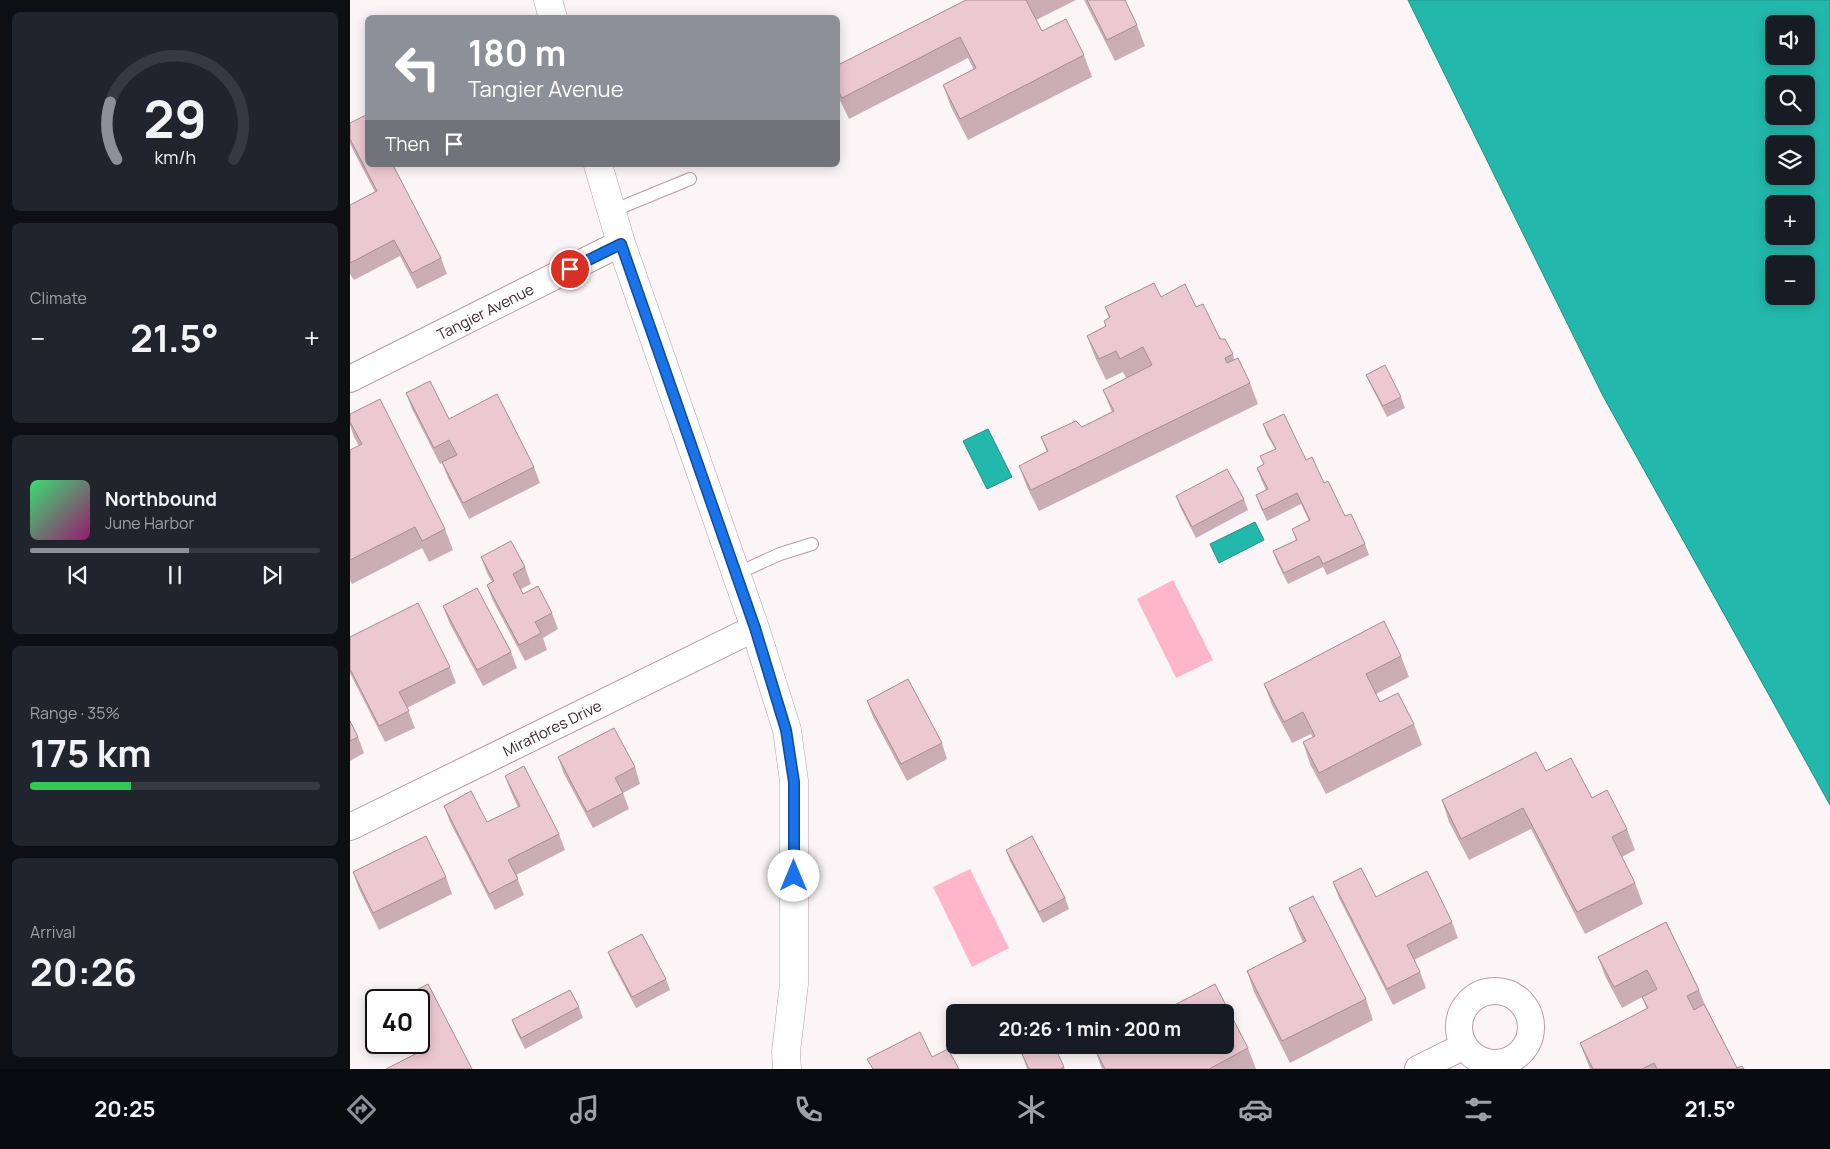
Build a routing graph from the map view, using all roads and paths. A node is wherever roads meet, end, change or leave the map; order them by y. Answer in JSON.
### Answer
{"nodes":[{"id":1,"x":548,"y":0,"type":"edge"},
{"id":2,"x":552,"y":15,"type":"edge"},
{"id":3,"x":599,"y":167,"type":"edge"},
{"id":4,"x":690,"y":179,"type":"dead end"},
{"id":5,"x":612,"y":211,"type":"junction"},
{"id":6,"x":621,"y":244,"type":"junction"},
{"id":7,"x":350,"y":379,"type":"edge"},
{"id":8,"x":812,"y":544,"type":"dead end"},
{"id":9,"x":736,"y":574,"type":"junction"},
{"id":10,"x":755,"y":628,"type":"junction"},
{"id":11,"x":350,"y":827,"type":"edge"},
{"id":12,"x":1464,"y":1046,"type":"dead end"},
{"id":13,"x":789,"y":1063,"type":"edge"},
{"id":14,"x":1418,"y":1069,"type":"edge"}],
"edges":[{"from":1,"to":2,"type":"street"},
{"from":3,"to":5,"type":"street"},
{"from":4,"to":5,"type":"lane"},
{"from":5,"to":6,"type":"street"},
{"from":6,"to":7,"type":"street","name":"Tangier Avenue"},
{"from":6,"to":9,"type":"street"},
{"from":8,"to":9,"type":"lane"},
{"from":9,"to":10,"type":"street"},
{"from":10,"to":11,"type":"street","name":"Miraflores Drive"},
{"from":10,"to":13,"type":"street"},
{"from":12,"to":14,"type":"street"}]}
